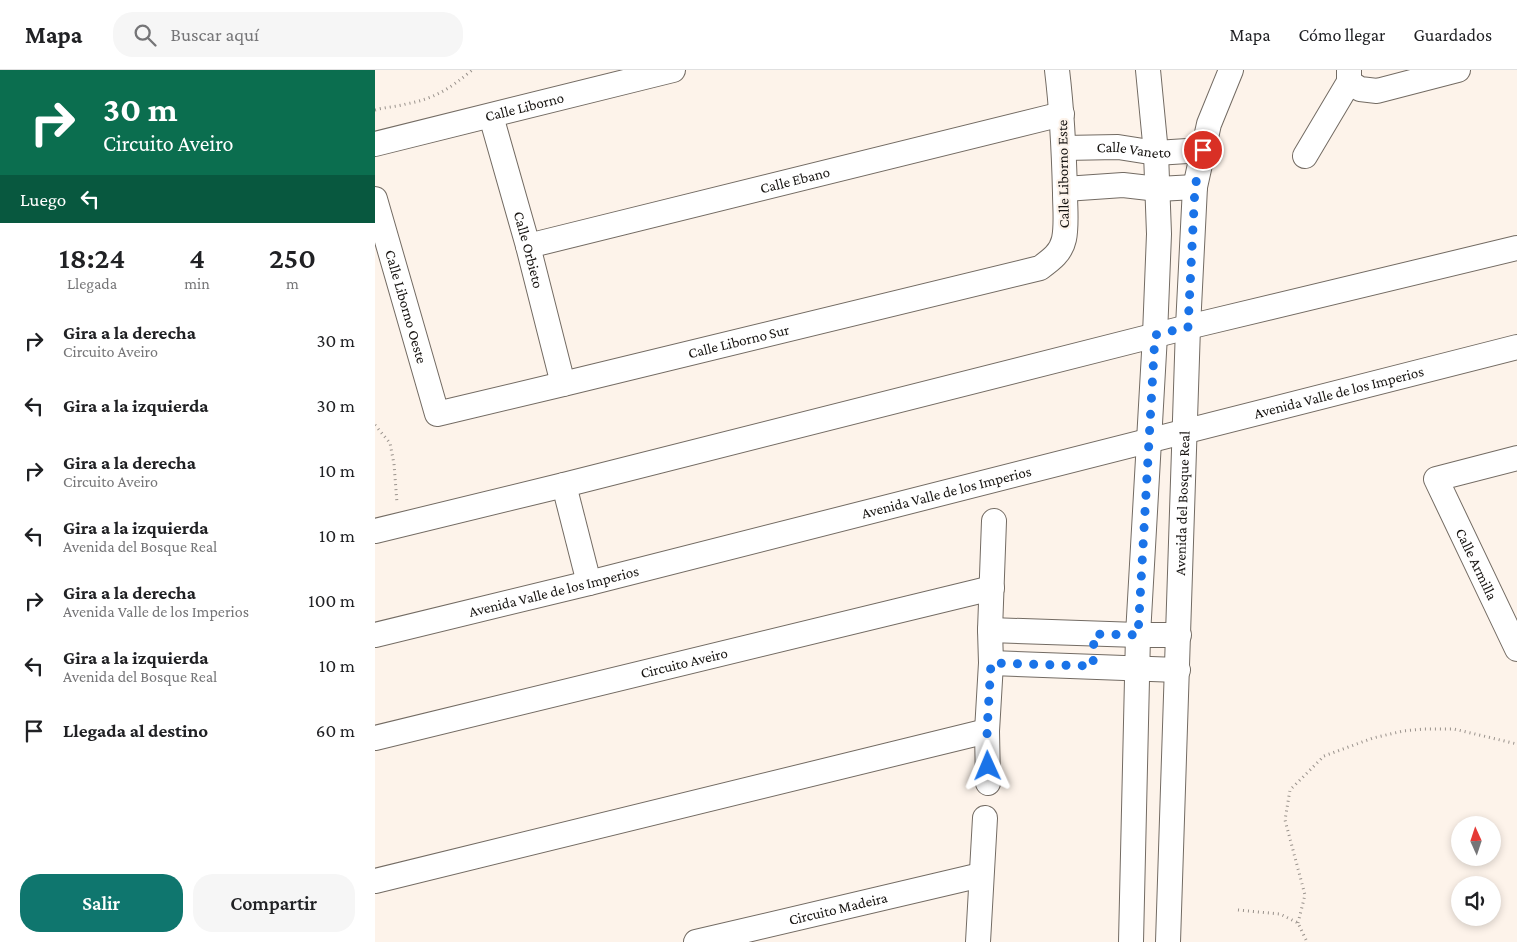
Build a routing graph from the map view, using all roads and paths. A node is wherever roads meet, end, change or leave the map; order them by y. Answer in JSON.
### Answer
{"nodes":[{"id":1,"x":472,"y":70,"type":"edge"},
{"id":2,"x":673,"y":70,"type":"edge"},
{"id":3,"x":1057,"y":70,"type":"edge"},
{"id":4,"x":1148,"y":70,"type":"edge"},
{"id":5,"x":1231,"y":70,"type":"edge"},
{"id":6,"x":1457,"y":70,"type":"edge"},
{"id":7,"x":1349,"y":76,"type":"edge"},
{"id":8,"x":375,"y":110,"type":"edge"},
{"id":9,"x":1062,"y":114,"type":"junction"},
{"id":10,"x":491,"y":116,"type":"junction"},
{"id":11,"x":375,"y":144,"type":"edge"},
{"id":12,"x":1064,"y":148,"type":"junction"},
{"id":13,"x":1203,"y":150,"type":"junction"},
{"id":14,"x":1156,"y":153,"type":"junction"},
{"id":15,"x":1305,"y":156,"type":"dead end"},
{"id":16,"x":1195,"y":187,"type":"junction"},
{"id":17,"x":1065,"y":189,"type":"junction"},
{"id":18,"x":1158,"y":189,"type":"junction"},
{"id":19,"x":375,"y":199,"type":"edge"},
{"id":20,"x":528,"y":246,"type":"junction"},
{"id":21,"x":1517,"y":248,"type":"edge"},
{"id":22,"x":1040,"y":268,"type":"joint"},
{"id":23,"x":1188,"y":327,"type":"junction"},
{"id":24,"x":1155,"y":335,"type":"junction"},
{"id":25,"x":1517,"y":347,"type":"edge"},
{"id":26,"x":563,"y":384,"type":"junction"},
{"id":27,"x":437,"y":414,"type":"joint"},
{"id":28,"x":375,"y":425,"type":"edge"},
{"id":29,"x":1185,"y":432,"type":"junction"},
{"id":30,"x":1149,"y":441,"type":"junction"},
{"id":31,"x":1517,"y":458,"type":"edge"},
{"id":32,"x":564,"y":485,"type":"junction"},
{"id":33,"x":994,"y":521,"type":"dead end"},
{"id":34,"x":398,"y":525,"type":"junction"},
{"id":35,"x":375,"y":531,"type":"edge"},
{"id":36,"x":589,"y":584,"type":"junction"},
{"id":37,"x":992,"y":588,"type":"junction"},
{"id":38,"x":1507,"y":602,"type":"edge"},
{"id":39,"x":990,"y":630,"type":"junction"},
{"id":40,"x":1094,"y":634,"type":"junction"},
{"id":41,"x":375,"y":635,"type":"edge"},
{"id":42,"x":1138,"y":635,"type":"junction"},
{"id":43,"x":1179,"y":635,"type":"junction"},
{"id":44,"x":1517,"y":649,"type":"edge"},
{"id":45,"x":991,"y":663,"type":"junction"},
{"id":46,"x":1093,"y":666,"type":"junction"},
{"id":47,"x":1137,"y":668,"type":"junction"},
{"id":48,"x":1178,"y":670,"type":"junction"},
{"id":49,"x":987,"y":731,"type":"junction"},
{"id":50,"x":375,"y":738,"type":"edge"},
{"id":51,"x":1517,"y":744,"type":"edge"},
{"id":52,"x":1135,"y":776,"type":"junction"},
{"id":53,"x":1173,"y":776,"type":"junction"},
{"id":54,"x":988,"y":783,"type":"dead end"},
{"id":55,"x":985,"y":818,"type":"dead end"},
{"id":56,"x":981,"y":875,"type":"junction"},
{"id":57,"x":375,"y":882,"type":"edge"},
{"id":58,"x":1238,"y":910,"type":"dead end"},
{"id":59,"x":1298,"y":923,"type":"junction"},
{"id":60,"x":696,"y":942,"type":"edge"},
{"id":61,"x":978,"y":942,"type":"edge"},
{"id":62,"x":1131,"y":942,"type":"edge"},
{"id":63,"x":1168,"y":942,"type":"edge"},
{"id":64,"x":1307,"y":942,"type":"edge"}],
"edges":[{"from":1,"to":8,"type":"path"},
{"from":2,"to":10,"type":"street","name":"Calle Liborno"},
{"from":3,"to":9,"type":"street","name":"Calle Liborno Este"},
{"from":4,"to":14,"type":"street"},
{"from":5,"to":13,"type":"street","name":"Avenida del Bosque Real"},
{"from":6,"to":7,"type":"street"},
{"from":7,"to":15,"type":"street"},
{"from":9,"to":12,"type":"street","name":"Calle Liborno Este"},
{"from":9,"to":20,"type":"street","name":"Calle Ebano"},
{"from":10,"to":11,"type":"street","name":"Calle Liborno"},
{"from":10,"to":20,"type":"street","name":"Calle Orbieto"},
{"from":12,"to":14,"type":"street","name":"Calle Vaneto"},
{"from":12,"to":17,"type":"street","name":"Calle Liborno Este"},
{"from":13,"to":14,"type":"street","name":"Calle Vaneto"},
{"from":13,"to":16,"type":"street","name":"Avenida del Bosque Real"},
{"from":14,"to":18,"type":"street"},
{"from":16,"to":18,"type":"street"},
{"from":16,"to":23,"type":"street","name":"Avenida del Bosque Real"},
{"from":17,"to":18,"type":"street"},
{"from":17,"to":22,"type":"street","name":"Calle Liborno Este"},
{"from":18,"to":24,"type":"street"},
{"from":19,"to":27,"type":"street","name":"Calle Liborno Oeste"},
{"from":20,"to":26,"type":"street","name":"Calle Orbieto"},
{"from":21,"to":23,"type":"street"},
{"from":22,"to":26,"type":"street","name":"Calle Liborno Sur"},
{"from":23,"to":24,"type":"street"},
{"from":23,"to":29,"type":"street","name":"Avenida del Bosque Real"},
{"from":24,"to":30,"type":"street"},
{"from":24,"to":32,"type":"street"},
{"from":25,"to":29,"type":"street","name":"Avenida Valle de los Imperios"},
{"from":26,"to":27,"type":"street","name":"Calle Liborno Sur"},
{"from":28,"to":34,"type":"path"},
{"from":29,"to":30,"type":"street","name":"Avenida Valle de los Imperios"},
{"from":29,"to":43,"type":"street","name":"Avenida del Bosque Real"},
{"from":30,"to":36,"type":"street","name":"Avenida Valle de los Imperios"},
{"from":30,"to":42,"type":"street"},
{"from":31,"to":38,"type":"street","name":"Calle Armilla"},
{"from":32,"to":34,"type":"street"},
{"from":32,"to":36,"type":"street"},
{"from":33,"to":37,"type":"street"},
{"from":34,"to":35,"type":"street"},
{"from":36,"to":41,"type":"street","name":"Avenida Valle de los Imperios"},
{"from":37,"to":39,"type":"street"},
{"from":37,"to":50,"type":"street","name":"Circuito Aveiro"},
{"from":38,"to":44,"type":"street","name":"Calle Armilla"},
{"from":39,"to":40,"type":"street"},
{"from":39,"to":45,"type":"street"},
{"from":40,"to":42,"type":"street"},
{"from":40,"to":46,"type":"street"},
{"from":42,"to":43,"type":"street"},
{"from":42,"to":47,"type":"street"},
{"from":43,"to":48,"type":"street","name":"Avenida del Bosque Real"},
{"from":45,"to":46,"type":"street"},
{"from":45,"to":49,"type":"street"},
{"from":46,"to":47,"type":"street"},
{"from":47,"to":48,"type":"street"},
{"from":47,"to":52,"type":"street"},
{"from":48,"to":53,"type":"street","name":"Avenida del Bosque Real"},
{"from":49,"to":54,"type":"street"},
{"from":49,"to":57,"type":"street"},
{"from":51,"to":59,"type":"path"},
{"from":52,"to":53,"type":"street"},
{"from":52,"to":62,"type":"street"},
{"from":53,"to":63,"type":"street","name":"Avenida del Bosque Real"},
{"from":55,"to":56,"type":"street"},
{"from":56,"to":60,"type":"street","name":"Circuito Madeira"},
{"from":56,"to":61,"type":"street"},
{"from":58,"to":59,"type":"path"},
{"from":59,"to":64,"type":"path"}]}
